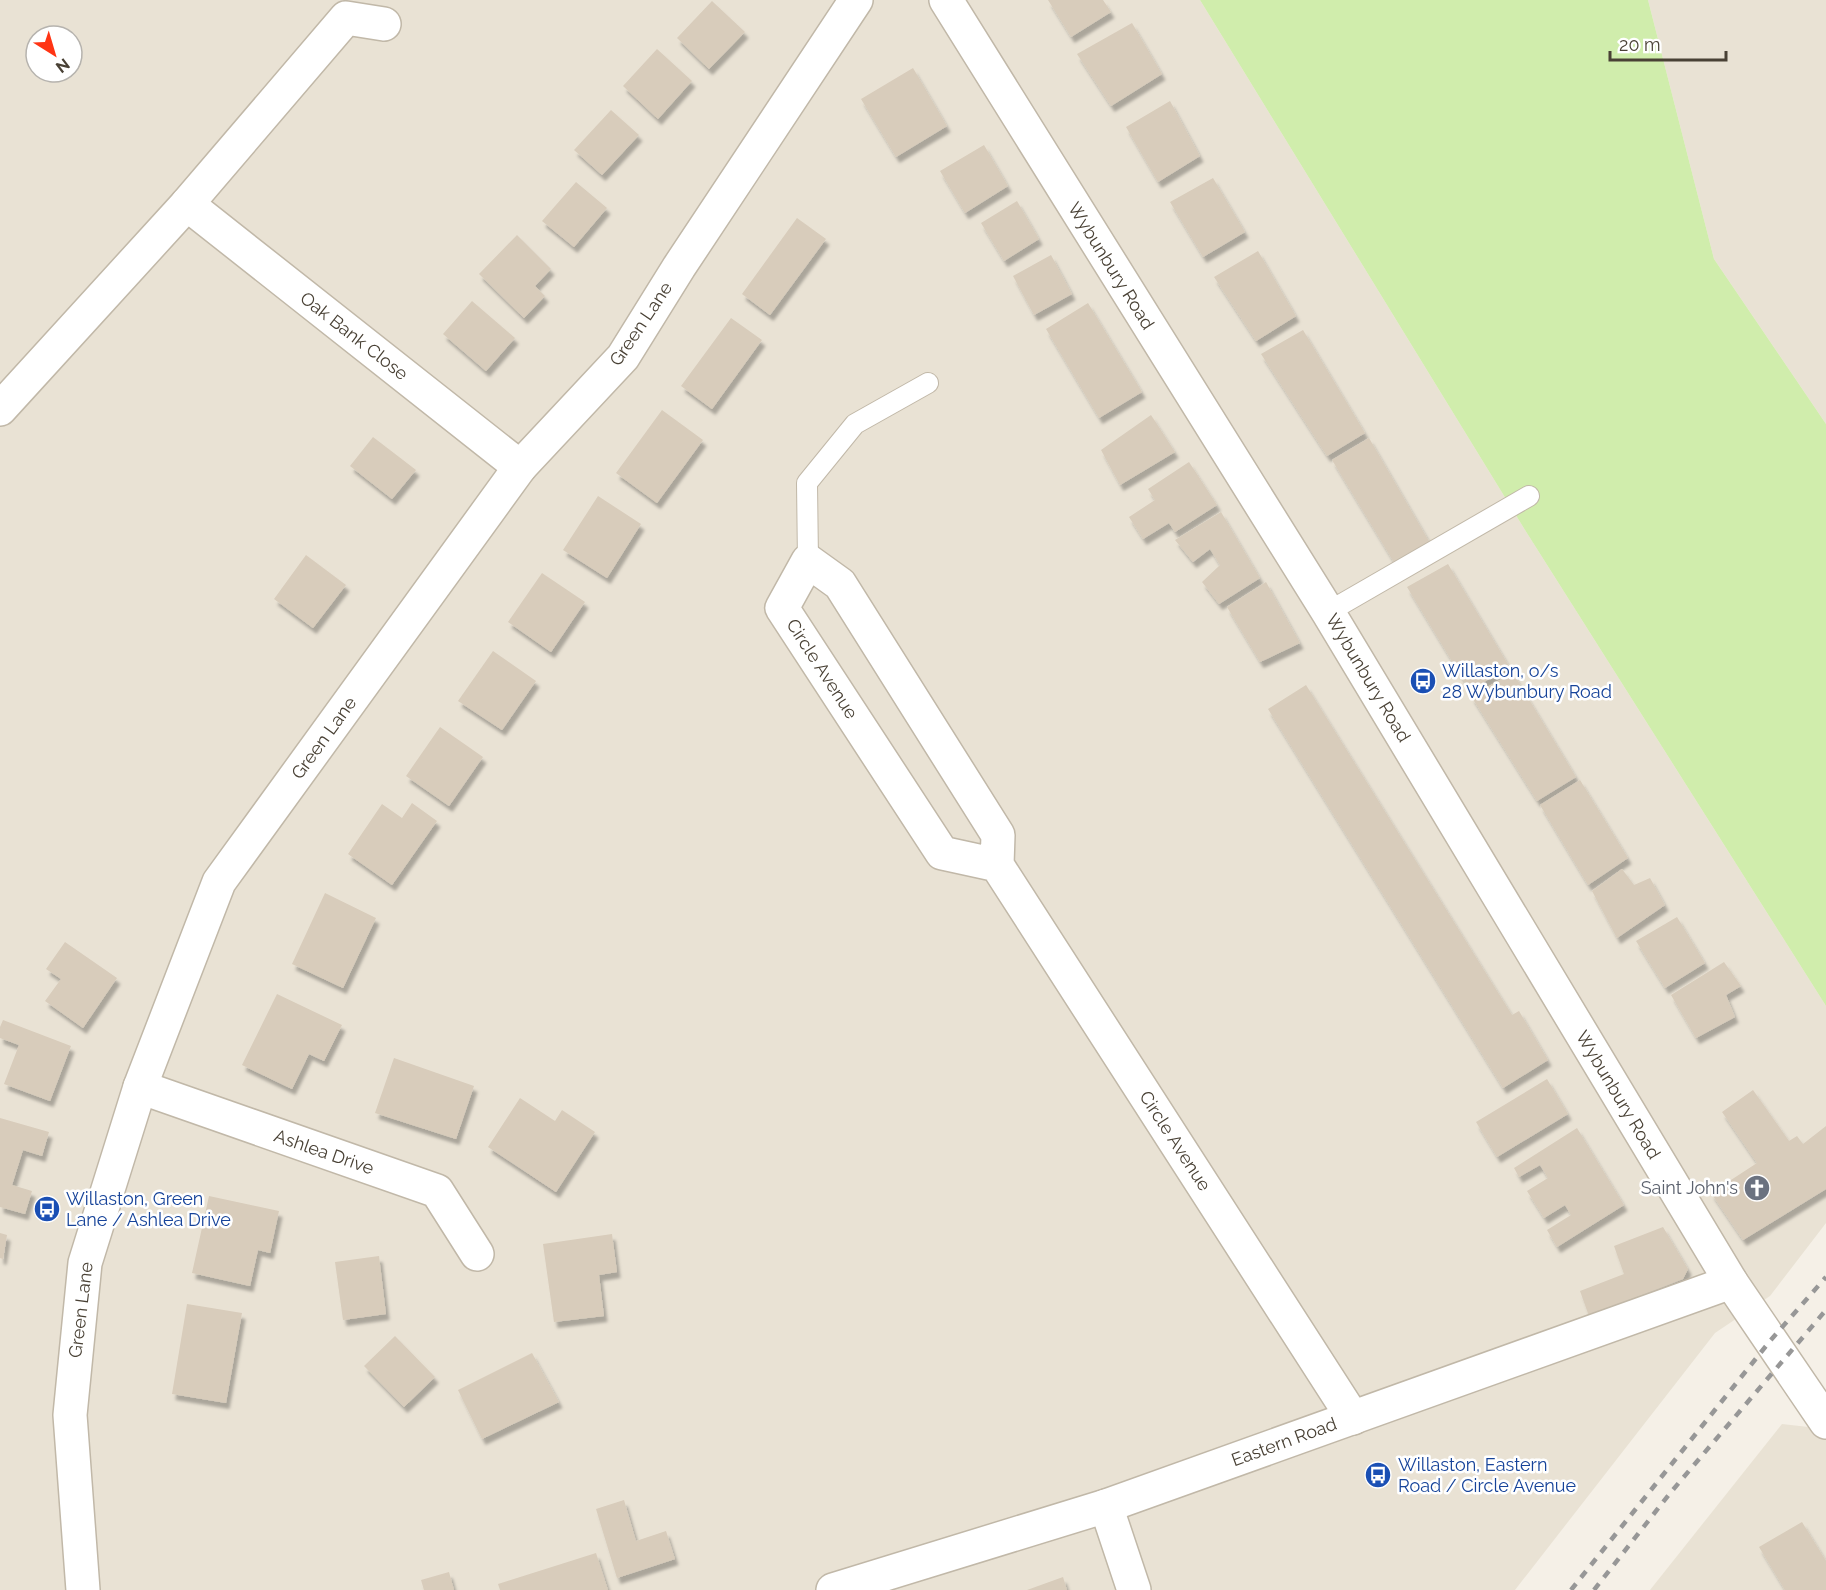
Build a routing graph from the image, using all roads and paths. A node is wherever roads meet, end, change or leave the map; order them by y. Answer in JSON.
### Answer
{"nodes":[{"id":1,"x":856,"y":0,"type":"edge"},
{"id":2,"x":946,"y":0,"type":"edge"},
{"id":3,"x":339,"y":9,"type":"edge"},
{"id":4,"x":384,"y":24,"type":"dead end"},
{"id":5,"x":187,"y":204,"type":"junction"},
{"id":6,"x":928,"y":383,"type":"dead end"},
{"id":7,"x":0,"y":409,"type":"edge"},
{"id":8,"x":520,"y":467,"type":"junction"},
{"id":9,"x":1529,"y":496,"type":"dead end"},
{"id":10,"x":808,"y":561,"type":"junction"},
{"id":11,"x":1328,"y":612,"type":"junction"},
{"id":12,"x":997,"y":865,"type":"junction"},
{"id":13,"x":140,"y":1087,"type":"junction"},
{"id":14,"x":477,"y":1254,"type":"dead end"},
{"id":15,"x":1731,"y":1282,"type":"junction"},
{"id":16,"x":1353,"y":1418,"type":"junction"},
{"id":17,"x":1826,"y":1422,"type":"edge"},
{"id":18,"x":1106,"y":1506,"type":"junction"},
{"id":19,"x":83,"y":1590,"type":"edge"},
{"id":20,"x":833,"y":1590,"type":"edge"},
{"id":21,"x":1134,"y":1590,"type":"edge"}],
"edges":[{"from":1,"to":8,"type":"street","name":"Green Lane"},
{"from":2,"to":11,"type":"street","name":"Wybunbury Road"},
{"from":3,"to":4,"type":"street"},
{"from":3,"to":5,"type":"street"},
{"from":5,"to":7,"type":"street"},
{"from":5,"to":8,"type":"street","name":"Oak Bank Close"},
{"from":6,"to":10,"type":"lane"},
{"from":8,"to":13,"type":"street","name":"Green Lane"},
{"from":9,"to":11,"type":"lane"},
{"from":10,"to":12,"type":"street"},
{"from":10,"to":12,"type":"street","name":"Circle Avenue"},
{"from":11,"to":15,"type":"street","name":"Wybunbury Road"},
{"from":12,"to":16,"type":"street","name":"Circle Avenue"},
{"from":13,"to":14,"type":"street","name":"Ashlea Drive"},
{"from":13,"to":19,"type":"street","name":"Green Lane"},
{"from":15,"to":16,"type":"street","name":"Eastern Road"},
{"from":15,"to":17,"type":"street","name":"Wybunbury Road"},
{"from":16,"to":18,"type":"street","name":"Eastern Road"},
{"from":18,"to":20,"type":"street","name":"Eastern Road"},
{"from":18,"to":21,"type":"street"}]}
